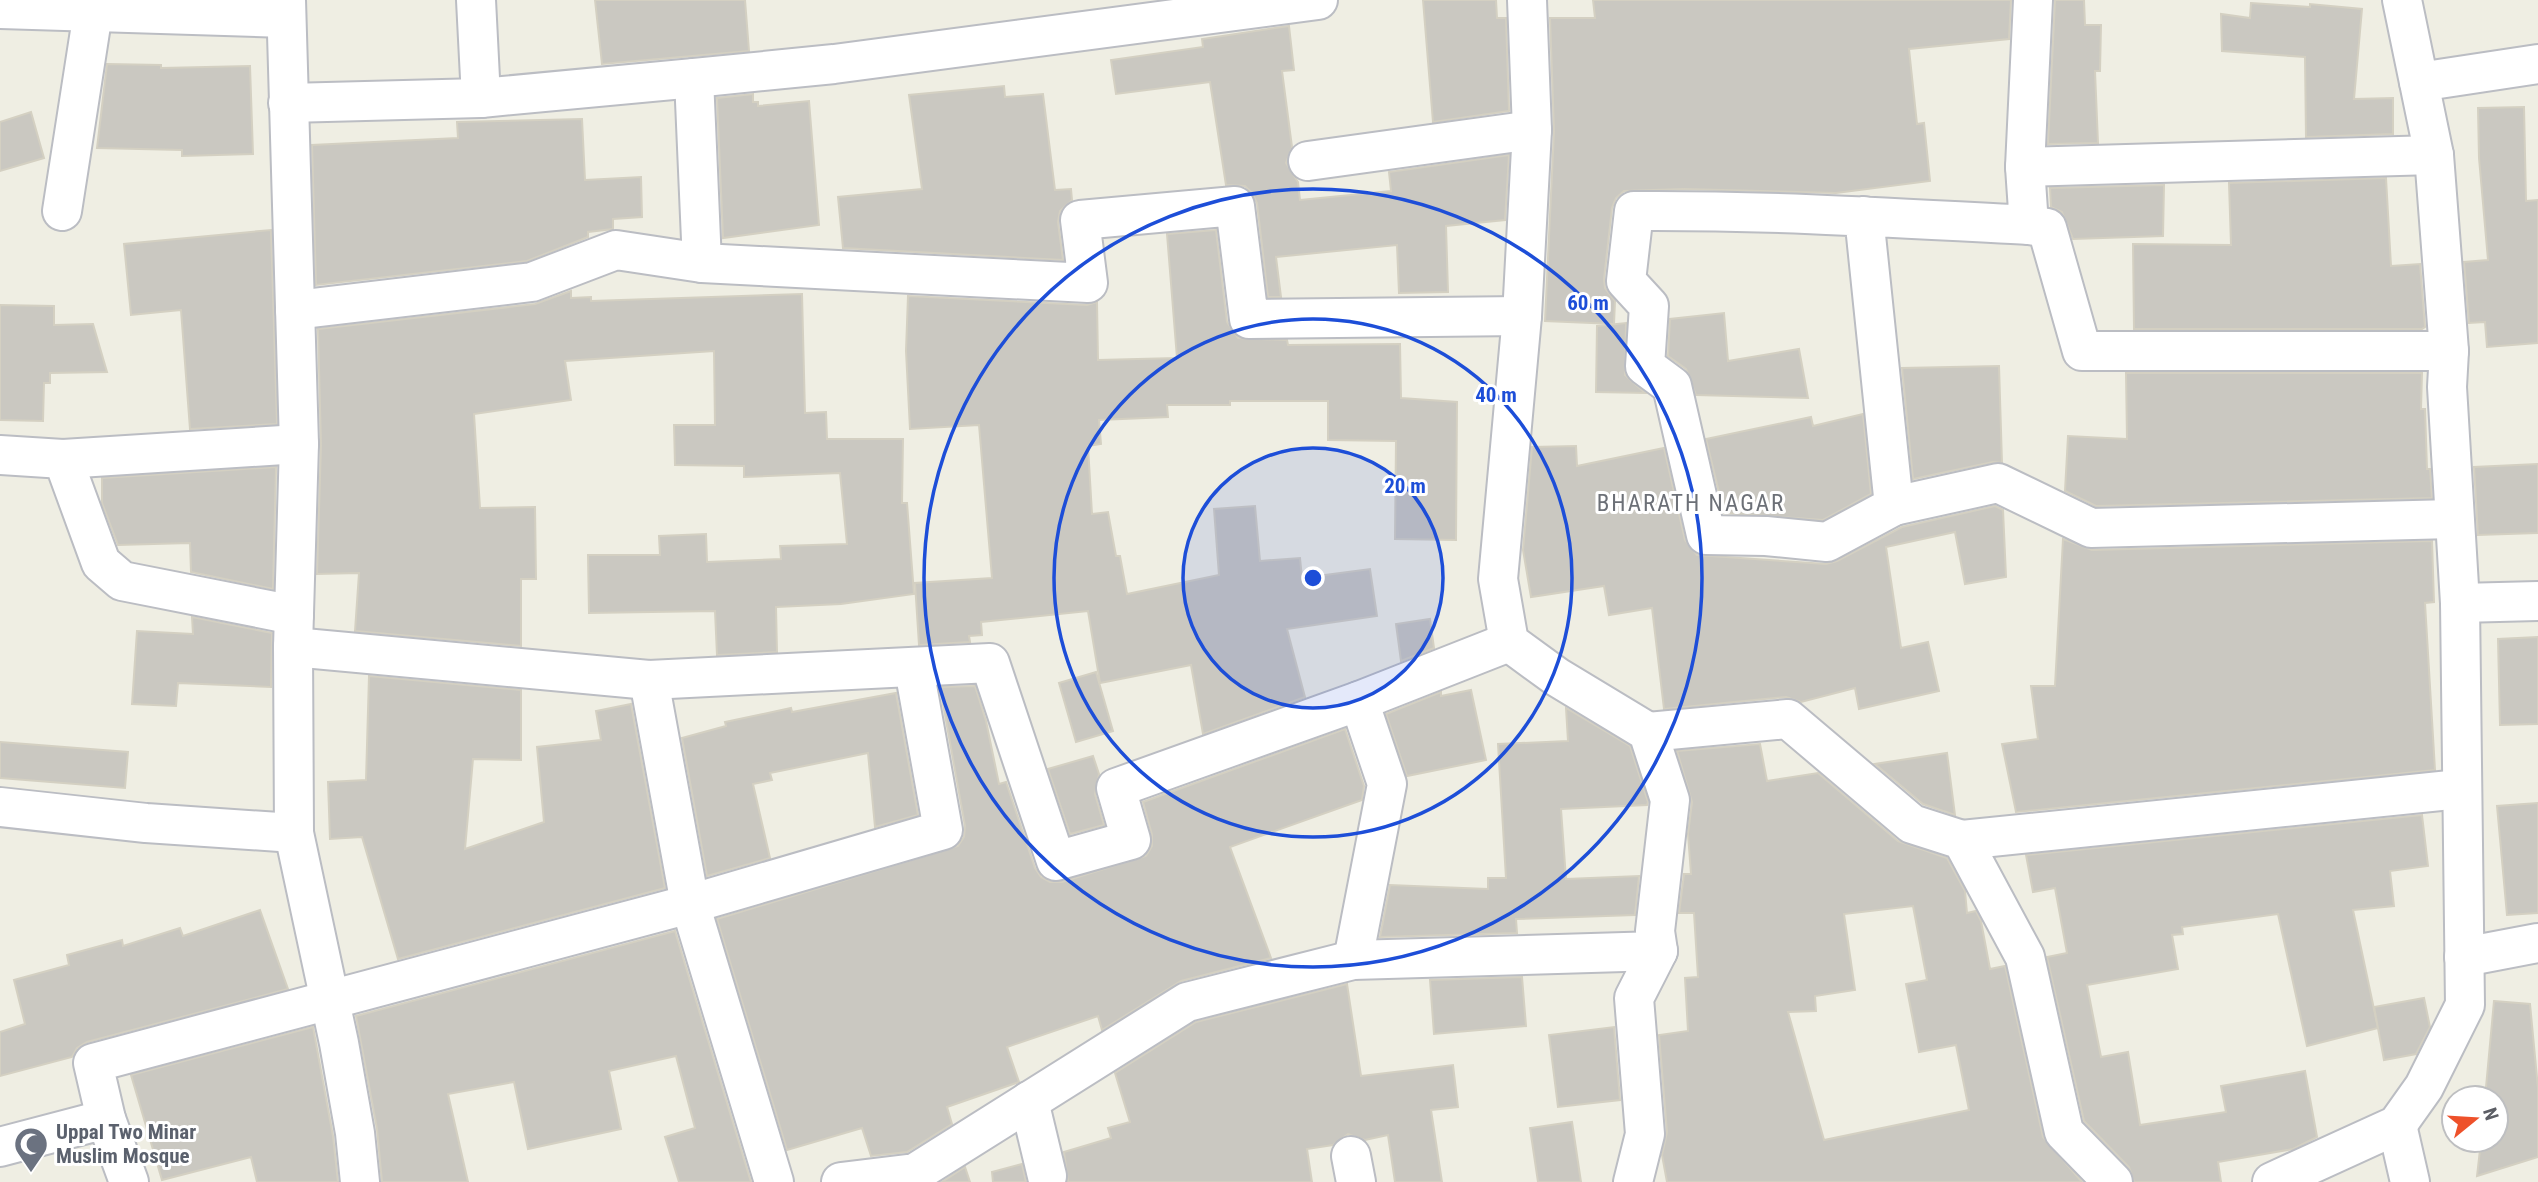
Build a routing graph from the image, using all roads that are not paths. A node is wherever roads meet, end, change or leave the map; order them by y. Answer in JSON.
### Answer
{"nodes":[{"id":1,"x":476,"y":0,"type":"edge"},
{"id":2,"x":1318,"y":0,"type":"edge"},
{"id":3,"x":1527,"y":0,"type":"edge"},
{"id":4,"x":2033,"y":0,"type":"edge"},
{"id":5,"x":2402,"y":0,"type":"edge"},
{"id":6,"x":2,"y":6,"type":"edge"},
{"id":7,"x":286,"y":9,"type":"edge"},
{"id":8,"x":93,"y":12,"type":"junction"},
{"id":9,"x":2538,"y":64,"type":"edge"},
{"id":10,"x":694,"y":78,"type":"junction"},
{"id":11,"x":2419,"y":82,"type":"junction"},
{"id":12,"x":481,"y":98,"type":"junction"},
{"id":13,"x":288,"y":103,"type":"junction"},
{"id":14,"x":1532,"y":130,"type":"junction"},
{"id":15,"x":2434,"y":155,"type":"junction"},
{"id":16,"x":1308,"y":161,"type":"dead end"},
{"id":17,"x":2025,"y":167,"type":"junction"},
{"id":18,"x":62,"y":211,"type":"dead end"},
{"id":19,"x":1864,"y":216,"type":"junction"},
{"id":20,"x":2029,"y":225,"type":"junction"},
{"id":21,"x":702,"y":263,"type":"junction"},
{"id":22,"x":295,"y":310,"type":"junction"},
{"id":23,"x":1522,"y":316,"type":"junction"},
{"id":24,"x":2449,"y":351,"type":"junction"},
{"id":25,"x":299,"y":444,"type":"junction"},
{"id":26,"x":0,"y":454,"type":"edge"},
{"id":27,"x":63,"y":459,"type":"junction"},
{"id":28,"x":1894,"y":506,"type":"junction"},
{"id":29,"x":2453,"y":519,"type":"junction"},
{"id":30,"x":2538,"y":601,"type":"edge"},
{"id":31,"x":2460,"y":603,"type":"junction"},
{"id":32,"x":293,"y":631,"type":"junction"},
{"id":33,"x":1509,"y":642,"type":"junction"},
{"id":34,"x":914,"y":669,"type":"junction"},
{"id":35,"x":649,"y":680,"type":"junction"},
{"id":36,"x":1359,"y":701,"type":"junction"},
{"id":37,"x":1648,"y":732,"type":"junction"},
{"id":38,"x":2460,"y":789,"type":"junction"},
{"id":39,"x":0,"y":807,"type":"edge"},
{"id":40,"x":294,"y":833,"type":"junction"},
{"id":41,"x":1962,"y":840,"type":"junction"},
{"id":42,"x":690,"y":904,"type":"junction"},
{"id":43,"x":2538,"y":943,"type":"edge"},
{"id":44,"x":1658,"y":951,"type":"junction"},
{"id":45,"x":2463,"y":957,"type":"junction"},
{"id":46,"x":1353,"y":960,"type":"junction"},
{"id":47,"x":331,"y":998,"type":"junction"},
{"id":48,"x":1029,"y":1101,"type":"junction"},
{"id":49,"x":106,"y":1119,"type":"junction"},
{"id":50,"x":2397,"y":1125,"type":"junction"},
{"id":51,"x":0,"y":1147,"type":"edge"},
{"id":52,"x":1047,"y":1176,"type":"dead end"},
{"id":53,"x":916,"y":1177,"type":"edge"},
{"id":54,"x":129,"y":1182,"type":"edge"},
{"id":55,"x":360,"y":1182,"type":"edge"},
{"id":56,"x":774,"y":1182,"type":"edge"},
{"id":57,"x":841,"y":1182,"type":"edge"},
{"id":58,"x":1633,"y":1182,"type":"edge"},
{"id":59,"x":2113,"y":1182,"type":"edge"},
{"id":60,"x":2272,"y":1182,"type":"edge"},
{"id":61,"x":2410,"y":1182,"type":"edge"}],
"edges":[{"from":1,"to":12,"type":"street"},
{"from":2,"to":10,"type":"street"},
{"from":3,"to":14,"type":"street"},
{"from":4,"to":17,"type":"street"},
{"from":5,"to":11,"type":"street"},
{"from":6,"to":8,"type":"street"},
{"from":7,"to":8,"type":"street"},
{"from":7,"to":13,"type":"street"},
{"from":8,"to":18,"type":"street"},
{"from":9,"to":11,"type":"street"},
{"from":10,"to":12,"type":"street"},
{"from":10,"to":21,"type":"street"},
{"from":11,"to":15,"type":"street"},
{"from":12,"to":13,"type":"street"},
{"from":13,"to":22,"type":"street"},
{"from":14,"to":16,"type":"street"},
{"from":14,"to":23,"type":"street"},
{"from":15,"to":17,"type":"street"},
{"from":15,"to":24,"type":"street"},
{"from":17,"to":20,"type":"street"},
{"from":19,"to":20,"type":"street"},
{"from":19,"to":28,"type":"street"},
{"from":19,"to":28,"type":"street"},
{"from":20,"to":24,"type":"street"},
{"from":21,"to":22,"type":"street"},
{"from":21,"to":23,"type":"street"},
{"from":22,"to":25,"type":"street"},
{"from":23,"to":33,"type":"street"},
{"from":24,"to":29,"type":"street"},
{"from":25,"to":27,"type":"street"},
{"from":25,"to":32,"type":"street"},
{"from":26,"to":27,"type":"street"},
{"from":27,"to":32,"type":"street"},
{"from":28,"to":29,"type":"street"},
{"from":29,"to":31,"type":"street"},
{"from":30,"to":31,"type":"street"},
{"from":31,"to":38,"type":"street"},
{"from":32,"to":35,"type":"street"},
{"from":32,"to":40,"type":"street"},
{"from":33,"to":36,"type":"street"},
{"from":33,"to":37,"type":"street"},
{"from":34,"to":35,"type":"street"},
{"from":34,"to":36,"type":"street"},
{"from":34,"to":42,"type":"street"},
{"from":35,"to":42,"type":"street"},
{"from":36,"to":46,"type":"street"},
{"from":37,"to":41,"type":"street"},
{"from":37,"to":44,"type":"street"},
{"from":38,"to":41,"type":"street"},
{"from":38,"to":45,"type":"street"},
{"from":39,"to":40,"type":"street"},
{"from":40,"to":47,"type":"street"},
{"from":41,"to":59,"type":"street"},
{"from":42,"to":47,"type":"street"},
{"from":42,"to":56,"type":"street"},
{"from":43,"to":45,"type":"street"},
{"from":44,"to":46,"type":"street"},
{"from":44,"to":58,"type":"street"},
{"from":45,"to":50,"type":"street"},
{"from":46,"to":48,"type":"street"},
{"from":47,"to":49,"type":"street"},
{"from":47,"to":55,"type":"street"},
{"from":48,"to":52,"type":"street"},
{"from":48,"to":53,"type":"street"},
{"from":49,"to":51,"type":"street"},
{"from":49,"to":54,"type":"street"},
{"from":50,"to":60,"type":"street"},
{"from":50,"to":61,"type":"street"},
{"from":53,"to":57,"type":"street"}]}
